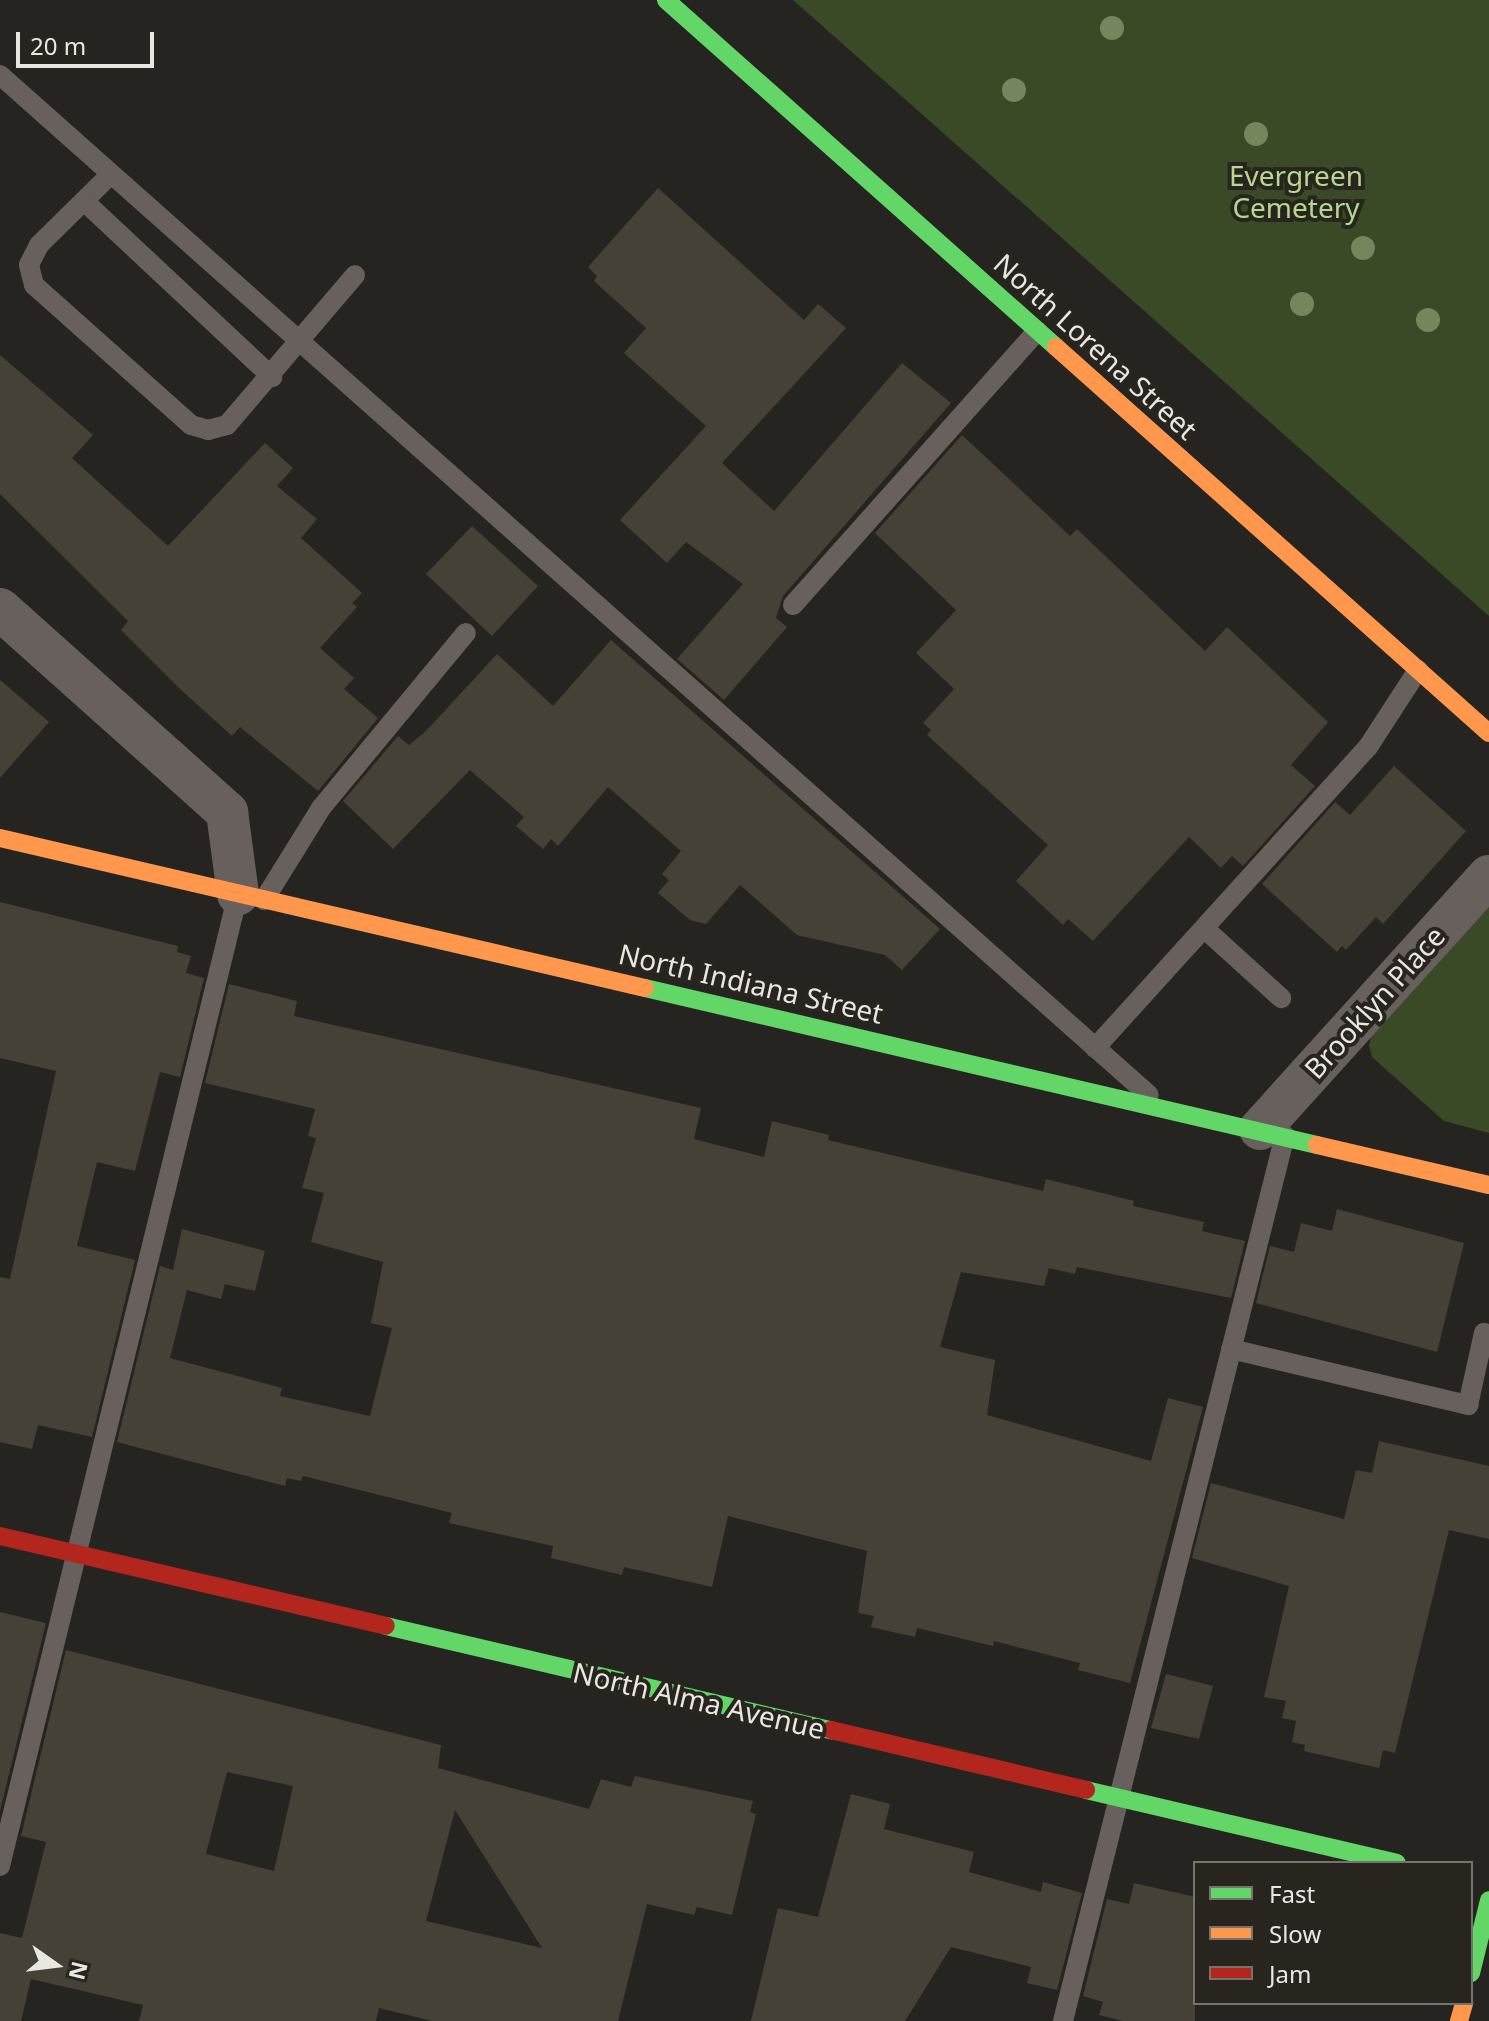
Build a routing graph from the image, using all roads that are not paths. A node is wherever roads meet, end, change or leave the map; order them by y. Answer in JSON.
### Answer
{"nodes":[{"id":1,"x":666,"y":0,"type":"edge"},
{"id":2,"x":0,"y":75,"type":"edge"},
{"id":3,"x":111,"y":174,"type":"junction"},
{"id":4,"x":84,"y":201,"type":"junction"},
{"id":5,"x":355,"y":275,"type":"dead end"},
{"id":6,"x":1037,"y":331,"type":"junction"},
{"id":7,"x":302,"y":343,"type":"junction"},
{"id":8,"x":272,"y":377,"type":"junction"},
{"id":9,"x":793,"y":605,"type":"dead end"},
{"id":10,"x":0,"y":609,"type":"edge"},
{"id":11,"x":466,"y":633,"type":"dead end"},
{"id":12,"x":1418,"y":670,"type":"junction"},
{"id":13,"x":1489,"y":733,"type":"edge"},
{"id":14,"x":0,"y":838,"type":"edge"},
{"id":15,"x":1489,"y":876,"type":"edge"},
{"id":16,"x":251,"y":897,"type":"junction"},
{"id":17,"x":1205,"y":929,"type":"junction"},
{"id":18,"x":1281,"y":998,"type":"dead end"},
{"id":19,"x":1095,"y":1048,"type":"junction"},
{"id":20,"x":1161,"y":1106,"type":"junction"},
{"id":21,"x":1273,"y":1132,"type":"junction"},
{"id":22,"x":1489,"y":1185,"type":"edge"},
{"id":23,"x":1487,"y":1327,"type":"edge"},
{"id":24,"x":1231,"y":1349,"type":"junction"},
{"id":25,"x":0,"y":1536,"type":"edge"},
{"id":26,"x":73,"y":1554,"type":"junction"},
{"id":27,"x":1117,"y":1797,"type":"junction"},
{"id":28,"x":1389,"y":1861,"type":"edge"},
{"id":29,"x":0,"y":1866,"type":"edge"},
{"id":30,"x":1489,"y":1900,"type":"edge"},
{"id":31,"x":1473,"y":1965,"type":"edge"},
{"id":32,"x":1063,"y":2021,"type":"edge"}],
"edges":[{"from":1,"to":6,"type":"street","name":"North Lorena Street"},
{"from":2,"to":3,"type":"lane"},
{"from":3,"to":4,"type":"lane"},
{"from":3,"to":7,"type":"lane"},
{"from":4,"to":8,"type":"lane"},
{"from":4,"to":8,"type":"lane"},
{"from":5,"to":7,"type":"lane"},
{"from":6,"to":9,"type":"lane"},
{"from":6,"to":12,"type":"street","name":"North Lorena Street"},
{"from":7,"to":8,"type":"lane"},
{"from":7,"to":19,"type":"lane"},
{"from":10,"to":16,"type":"street"},
{"from":11,"to":16,"type":"lane"},
{"from":12,"to":13,"type":"street","name":"North Lorena Street"},
{"from":12,"to":17,"type":"lane"},
{"from":14,"to":16,"type":"street","name":"North Indiana Street"},
{"from":15,"to":21,"type":"street","name":"Brooklyn Place"},
{"from":16,"to":20,"type":"street","name":"North Indiana Street"},
{"from":16,"to":26,"type":"lane"},
{"from":17,"to":18,"type":"lane"},
{"from":17,"to":19,"type":"lane"},
{"from":19,"to":20,"type":"lane"},
{"from":20,"to":21,"type":"street","name":"North Indiana Street"},
{"from":21,"to":22,"type":"street","name":"North Indiana Street"},
{"from":21,"to":24,"type":"lane"},
{"from":23,"to":24,"type":"lane"},
{"from":24,"to":27,"type":"lane"},
{"from":25,"to":26,"type":"street","name":"North Alma Avenue"},
{"from":26,"to":27,"type":"street","name":"North Alma Avenue"},
{"from":26,"to":29,"type":"lane"},
{"from":27,"to":28,"type":"street","name":"North Alma Avenue"},
{"from":27,"to":32,"type":"lane"},
{"from":30,"to":31,"type":"street"}]}
